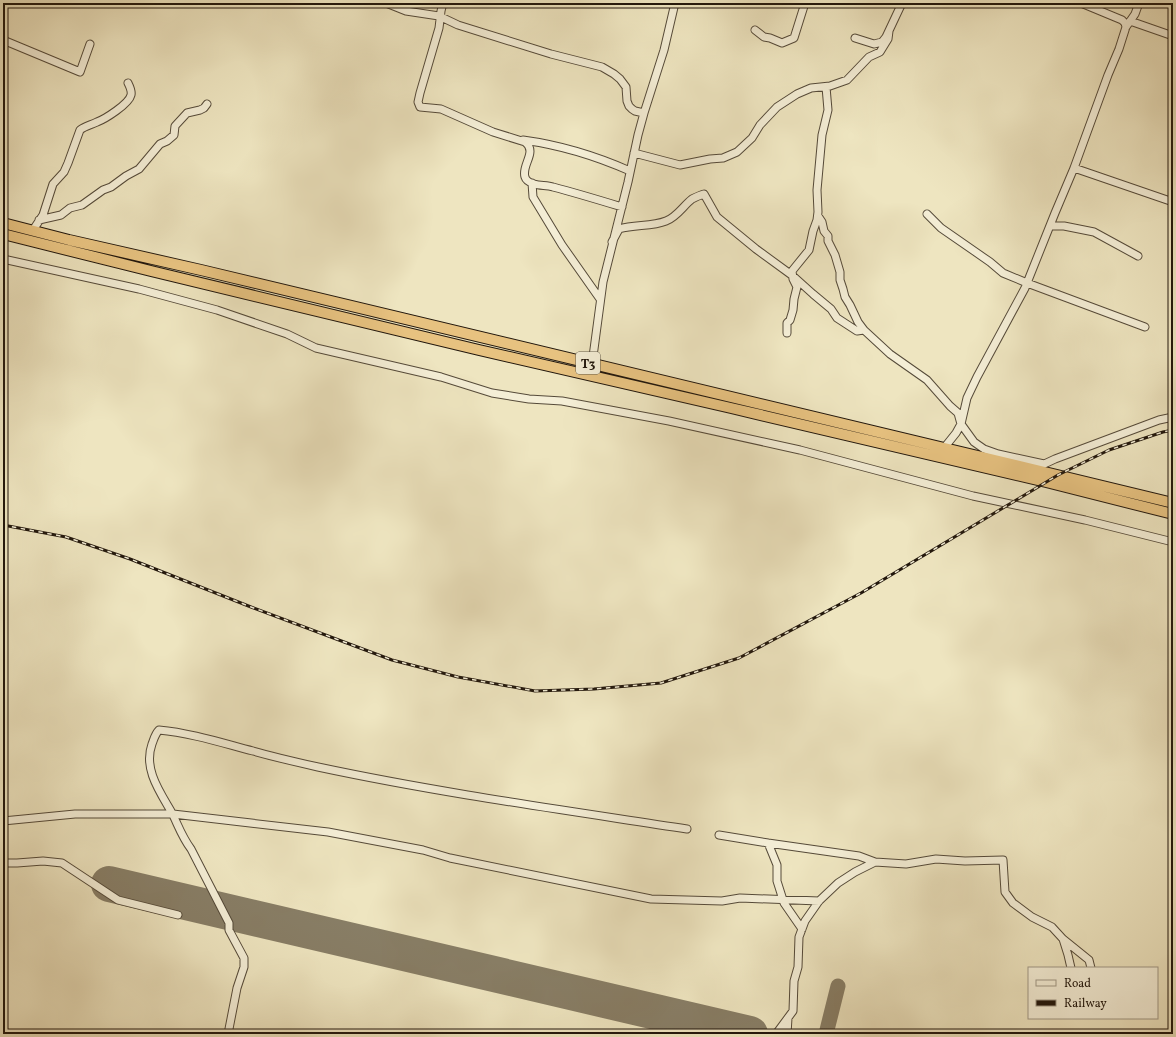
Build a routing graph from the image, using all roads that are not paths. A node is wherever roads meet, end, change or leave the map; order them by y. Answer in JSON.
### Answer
{"nodes":[{"id":1,"x":386,"y":3,"type":"edge"},
{"id":2,"x":443,"y":3,"type":"edge"},
{"id":3,"x":675,"y":3,"type":"edge"},
{"id":4,"x":805,"y":3,"type":"edge"},
{"id":5,"x":902,"y":3,"type":"edge"},
{"id":6,"x":1081,"y":3,"type":"edge"},
{"id":7,"x":1139,"y":3,"type":"edge"},
{"id":8,"x":440,"y":17,"type":"junction"},
{"id":9,"x":1128,"y":24,"type":"junction"},
{"id":10,"x":755,"y":30,"type":"dead end"},
{"id":11,"x":889,"y":31,"type":"junction"},
{"id":12,"x":1173,"y":35,"type":"edge"},
{"id":13,"x":855,"y":38,"type":"dead end"},
{"id":14,"x":3,"y":40,"type":"edge"},
{"id":15,"x":90,"y":44,"type":"dead end"},
{"id":16,"x":128,"y":84,"type":"dead end"},
{"id":17,"x":826,"y":87,"type":"junction"},
{"id":18,"x":207,"y":104,"type":"dead end"},
{"id":19,"x":644,"y":112,"type":"junction"},
{"id":20,"x":517,"y":139,"type":"junction"},
{"id":21,"x":634,"y":153,"type":"junction"},
{"id":22,"x":1074,"y":168,"type":"junction"},
{"id":23,"x":630,"y":171,"type":"junction"},
{"id":24,"x":532,"y":183,"type":"junction"},
{"id":25,"x":1173,"y":202,"type":"edge"},
{"id":26,"x":622,"y":207,"type":"junction"},
{"id":27,"x":927,"y":214,"type":"dead end"},
{"id":28,"x":818,"y":216,"type":"junction"},
{"id":29,"x":40,"y":220,"type":"junction"},
{"id":30,"x":3,"y":223,"type":"edge"},
{"id":31,"x":1050,"y":226,"type":"junction"},
{"id":32,"x":33,"y":230,"type":"junction"},
{"id":33,"x":3,"y":234,"type":"edge"},
{"id":34,"x":612,"y":242,"type":"junction"},
{"id":35,"x":1138,"y":256,"type":"dead end"},
{"id":36,"x":3,"y":259,"type":"edge"},
{"id":37,"x":793,"y":276,"type":"junction"},
{"id":38,"x":1027,"y":283,"type":"junction"},
{"id":39,"x":600,"y":299,"type":"junction"},
{"id":40,"x":1145,"y":327,"type":"dead end"},
{"id":41,"x":864,"y":330,"type":"junction"},
{"id":42,"x":787,"y":334,"type":"dead end"},
{"id":43,"x":592,"y":364,"type":"junction"},
{"id":44,"x":1173,"y":417,"type":"edge"},
{"id":45,"x":961,"y":424,"type":"junction"},
{"id":46,"x":944,"y":448,"type":"junction"},
{"id":47,"x":1044,"y":464,"type":"junction"},
{"id":48,"x":1033,"y":469,"type":"junction"},
{"id":49,"x":1173,"y":503,"type":"edge"},
{"id":50,"x":1173,"y":514,"type":"edge"},
{"id":51,"x":1173,"y":542,"type":"edge"},
{"id":52,"x":172,"y":814,"type":"junction"},
{"id":53,"x":3,"y":821,"type":"edge"},
{"id":54,"x":687,"y":829,"type":"dead end"},
{"id":55,"x":719,"y":835,"type":"dead end"},
{"id":56,"x":768,"y":843,"type":"junction"},
{"id":57,"x":875,"y":862,"type":"junction"},
{"id":58,"x":3,"y":863,"type":"edge"},
{"id":59,"x":783,"y":900,"type":"junction"},
{"id":60,"x":819,"y":901,"type":"junction"},
{"id":61,"x":178,"y":915,"type":"dead end"},
{"id":62,"x":802,"y":929,"type":"junction"},
{"id":63,"x":1063,"y":939,"type":"junction"},
{"id":64,"x":1071,"y":967,"type":"edge"},
{"id":65,"x":1091,"y":967,"type":"edge"},
{"id":66,"x":788,"y":1018,"type":"junction"},
{"id":67,"x":228,"y":1034,"type":"edge"},
{"id":68,"x":776,"y":1034,"type":"edge"},
{"id":69,"x":787,"y":1034,"type":"edge"}],
"edges":[{"from":1,"to":8,"type":"street"},
{"from":2,"to":8,"type":"street"},
{"from":3,"to":19,"type":"street"},
{"from":4,"to":10,"type":"street"},
{"from":5,"to":11,"type":"street"},
{"from":6,"to":9,"type":"street"},
{"from":7,"to":9,"type":"street"},
{"from":8,"to":19,"type":"street"},
{"from":8,"to":20,"type":"street"},
{"from":9,"to":12,"type":"street"},
{"from":9,"to":22,"type":"street"},
{"from":11,"to":13,"type":"street"},
{"from":11,"to":17,"type":"street"},
{"from":14,"to":15,"type":"street"},
{"from":16,"to":29,"type":"street"},
{"from":17,"to":21,"type":"street"},
{"from":17,"to":28,"type":"street"},
{"from":18,"to":29,"type":"street"},
{"from":19,"to":21,"type":"street"},
{"from":20,"to":23,"type":"street"},
{"from":20,"to":24,"type":"street"},
{"from":21,"to":23,"type":"street"},
{"from":22,"to":25,"type":"street"},
{"from":22,"to":31,"type":"street"},
{"from":23,"to":26,"type":"street"},
{"from":24,"to":26,"type":"street"},
{"from":24,"to":39,"type":"street"},
{"from":26,"to":34,"type":"street"},
{"from":27,"to":38,"type":"street"},
{"from":28,"to":37,"type":"street"},
{"from":28,"to":41,"type":"street"},
{"from":29,"to":32,"type":"street"},
{"from":30,"to":32,"type":"highway","number":"T3"},
{"from":31,"to":35,"type":"street"},
{"from":31,"to":38,"type":"street"},
{"from":32,"to":43,"type":"highway","number":"T3"},
{"from":33,"to":50,"type":"highway","number":"T3"},
{"from":34,"to":37,"type":"street"},
{"from":34,"to":39,"type":"street"},
{"from":36,"to":51,"type":"street"},
{"from":37,"to":41,"type":"street"},
{"from":37,"to":42,"type":"street"},
{"from":38,"to":40,"type":"street"},
{"from":38,"to":45,"type":"street"},
{"from":39,"to":43,"type":"street"},
{"from":41,"to":45,"type":"street"},
{"from":43,"to":46,"type":"highway","number":"T3"},
{"from":44,"to":47,"type":"street"},
{"from":45,"to":46,"type":"street"},
{"from":45,"to":47,"type":"street"},
{"from":46,"to":48,"type":"highway","number":"T3"},
{"from":47,"to":48,"type":"street"},
{"from":48,"to":49,"type":"highway","number":"T3"},
{"from":52,"to":53,"type":"street"},
{"from":52,"to":54,"type":"street"},
{"from":52,"to":59,"type":"street"},
{"from":52,"to":67,"type":"street"},
{"from":55,"to":56,"type":"street"},
{"from":56,"to":57,"type":"street"},
{"from":56,"to":59,"type":"street"},
{"from":57,"to":60,"type":"street"},
{"from":57,"to":63,"type":"street"},
{"from":58,"to":61,"type":"street"},
{"from":59,"to":60,"type":"street"},
{"from":59,"to":62,"type":"street"},
{"from":60,"to":62,"type":"street"},
{"from":62,"to":66,"type":"street"},
{"from":63,"to":64,"type":"street"},
{"from":63,"to":65,"type":"street"},
{"from":66,"to":68,"type":"street"},
{"from":66,"to":69,"type":"street"}]}
